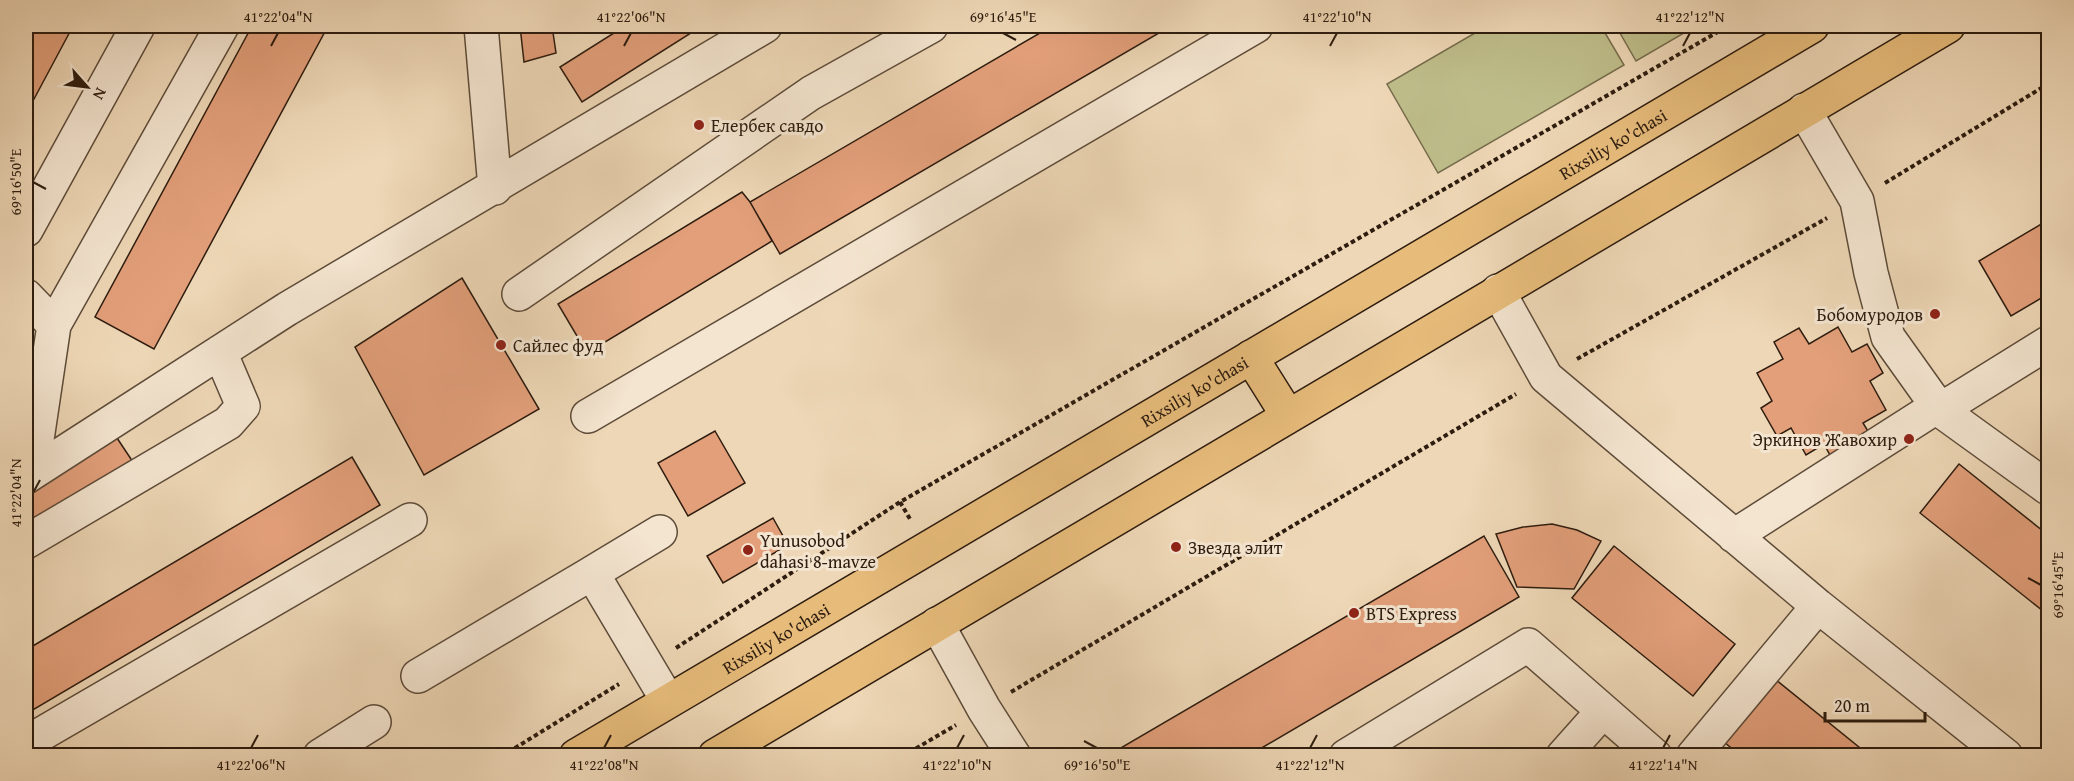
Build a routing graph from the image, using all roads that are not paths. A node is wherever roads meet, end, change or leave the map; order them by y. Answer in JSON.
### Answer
{"nodes":[{"id":1,"x":138,"y":26,"type":"edge"},
{"id":2,"x":222,"y":26,"type":"edge"},
{"id":3,"x":481,"y":26,"type":"edge"},
{"id":4,"x":765,"y":26,"type":"edge"},
{"id":5,"x":931,"y":26,"type":"edge"},
{"id":6,"x":1256,"y":26,"type":"edge"},
{"id":7,"x":1948,"y":26,"type":"edge"},
{"id":8,"x":1803,"y":28,"type":"edge"},
{"id":9,"x":1804,"y":110,"type":"junction"},
{"id":10,"x":495,"y":188,"type":"junction"},
{"id":11,"x":26,"y":230,"type":"edge"},
{"id":12,"x":1498,"y":291,"type":"junction"},
{"id":13,"x":519,"y":294,"type":"dead end"},
{"id":14,"x":26,"y":296,"type":"edge"},
{"id":15,"x":54,"y":325,"type":"junction"},
{"id":16,"x":2049,"y":343,"type":"edge"},
{"id":17,"x":220,"y":352,"type":"junction"},
{"id":18,"x":1251,"y":357,"type":"junction"},
{"id":19,"x":1940,"y":410,"type":"junction"},
{"id":20,"x":588,"y":416,"type":"dead end"},
{"id":21,"x":1288,"y":416,"type":"junction"},
{"id":22,"x":29,"y":475,"type":"edge"},
{"id":23,"x":2049,"y":488,"type":"edge"},
{"id":24,"x":410,"y":520,"type":"dead end"},
{"id":25,"x":660,"y":532,"type":"dead end"},
{"id":26,"x":1734,"y":536,"type":"junction"},
{"id":27,"x":26,"y":542,"type":"edge"},
{"id":28,"x":592,"y":573,"type":"junction"},
{"id":29,"x":1818,"y":606,"type":"junction"},
{"id":30,"x":936,"y":624,"type":"junction"},
{"id":31,"x":418,"y":676,"type":"dead end"},
{"id":32,"x":668,"y":701,"type":"junction"},
{"id":33,"x":1603,"y":711,"type":"junction"},
{"id":34,"x":374,"y":722,"type":"dead end"},
{"id":35,"x":26,"y":743,"type":"edge"},
{"id":36,"x":320,"y":756,"type":"edge"},
{"id":37,"x":576,"y":756,"type":"edge"},
{"id":38,"x":714,"y":756,"type":"edge"},
{"id":39,"x":1014,"y":756,"type":"edge"},
{"id":40,"x":1346,"y":756,"type":"edge"},
{"id":41,"x":1563,"y":756,"type":"edge"},
{"id":42,"x":1655,"y":756,"type":"edge"},
{"id":43,"x":1693,"y":756,"type":"edge"},
{"id":44,"x":2006,"y":756,"type":"edge"}],
"edges":[{"from":1,"to":11,"type":"street"},
{"from":2,"to":15,"type":"street"},
{"from":3,"to":10,"type":"street"},
{"from":4,"to":10,"type":"street"},
{"from":5,"to":13,"type":"street"},
{"from":6,"to":20,"type":"street"},
{"from":7,"to":9,"type":"main road"},
{"from":8,"to":18,"type":"main road","name":"Rixsiliy ko'chasi"},
{"from":9,"to":12,"type":"main road"},
{"from":9,"to":19,"type":"street"},
{"from":10,"to":17,"type":"street"},
{"from":12,"to":21,"type":"main road"},
{"from":12,"to":26,"type":"street"},
{"from":14,"to":15,"type":"street"},
{"from":15,"to":22,"type":"street"},
{"from":16,"to":19,"type":"street"},
{"from":17,"to":22,"type":"street"},
{"from":17,"to":27,"type":"street"},
{"from":18,"to":21,"type":"main road"},
{"from":18,"to":32,"type":"main road","name":"Rixsiliy ko'chasi"},
{"from":19,"to":23,"type":"street"},
{"from":19,"to":26,"type":"street"},
{"from":21,"to":30,"type":"main road"},
{"from":24,"to":35,"type":"street"},
{"from":25,"to":28,"type":"street"},
{"from":26,"to":29,"type":"street"},
{"from":28,"to":31,"type":"street"},
{"from":28,"to":32,"type":"street"},
{"from":29,"to":43,"type":"street"},
{"from":29,"to":44,"type":"street"},
{"from":30,"to":38,"type":"main road"},
{"from":30,"to":39,"type":"street"},
{"from":32,"to":37,"type":"main road","name":"Rixsiliy ko'chasi"},
{"from":33,"to":40,"type":"street"},
{"from":33,"to":41,"type":"street"},
{"from":33,"to":42,"type":"street"},
{"from":34,"to":36,"type":"street"}]}
